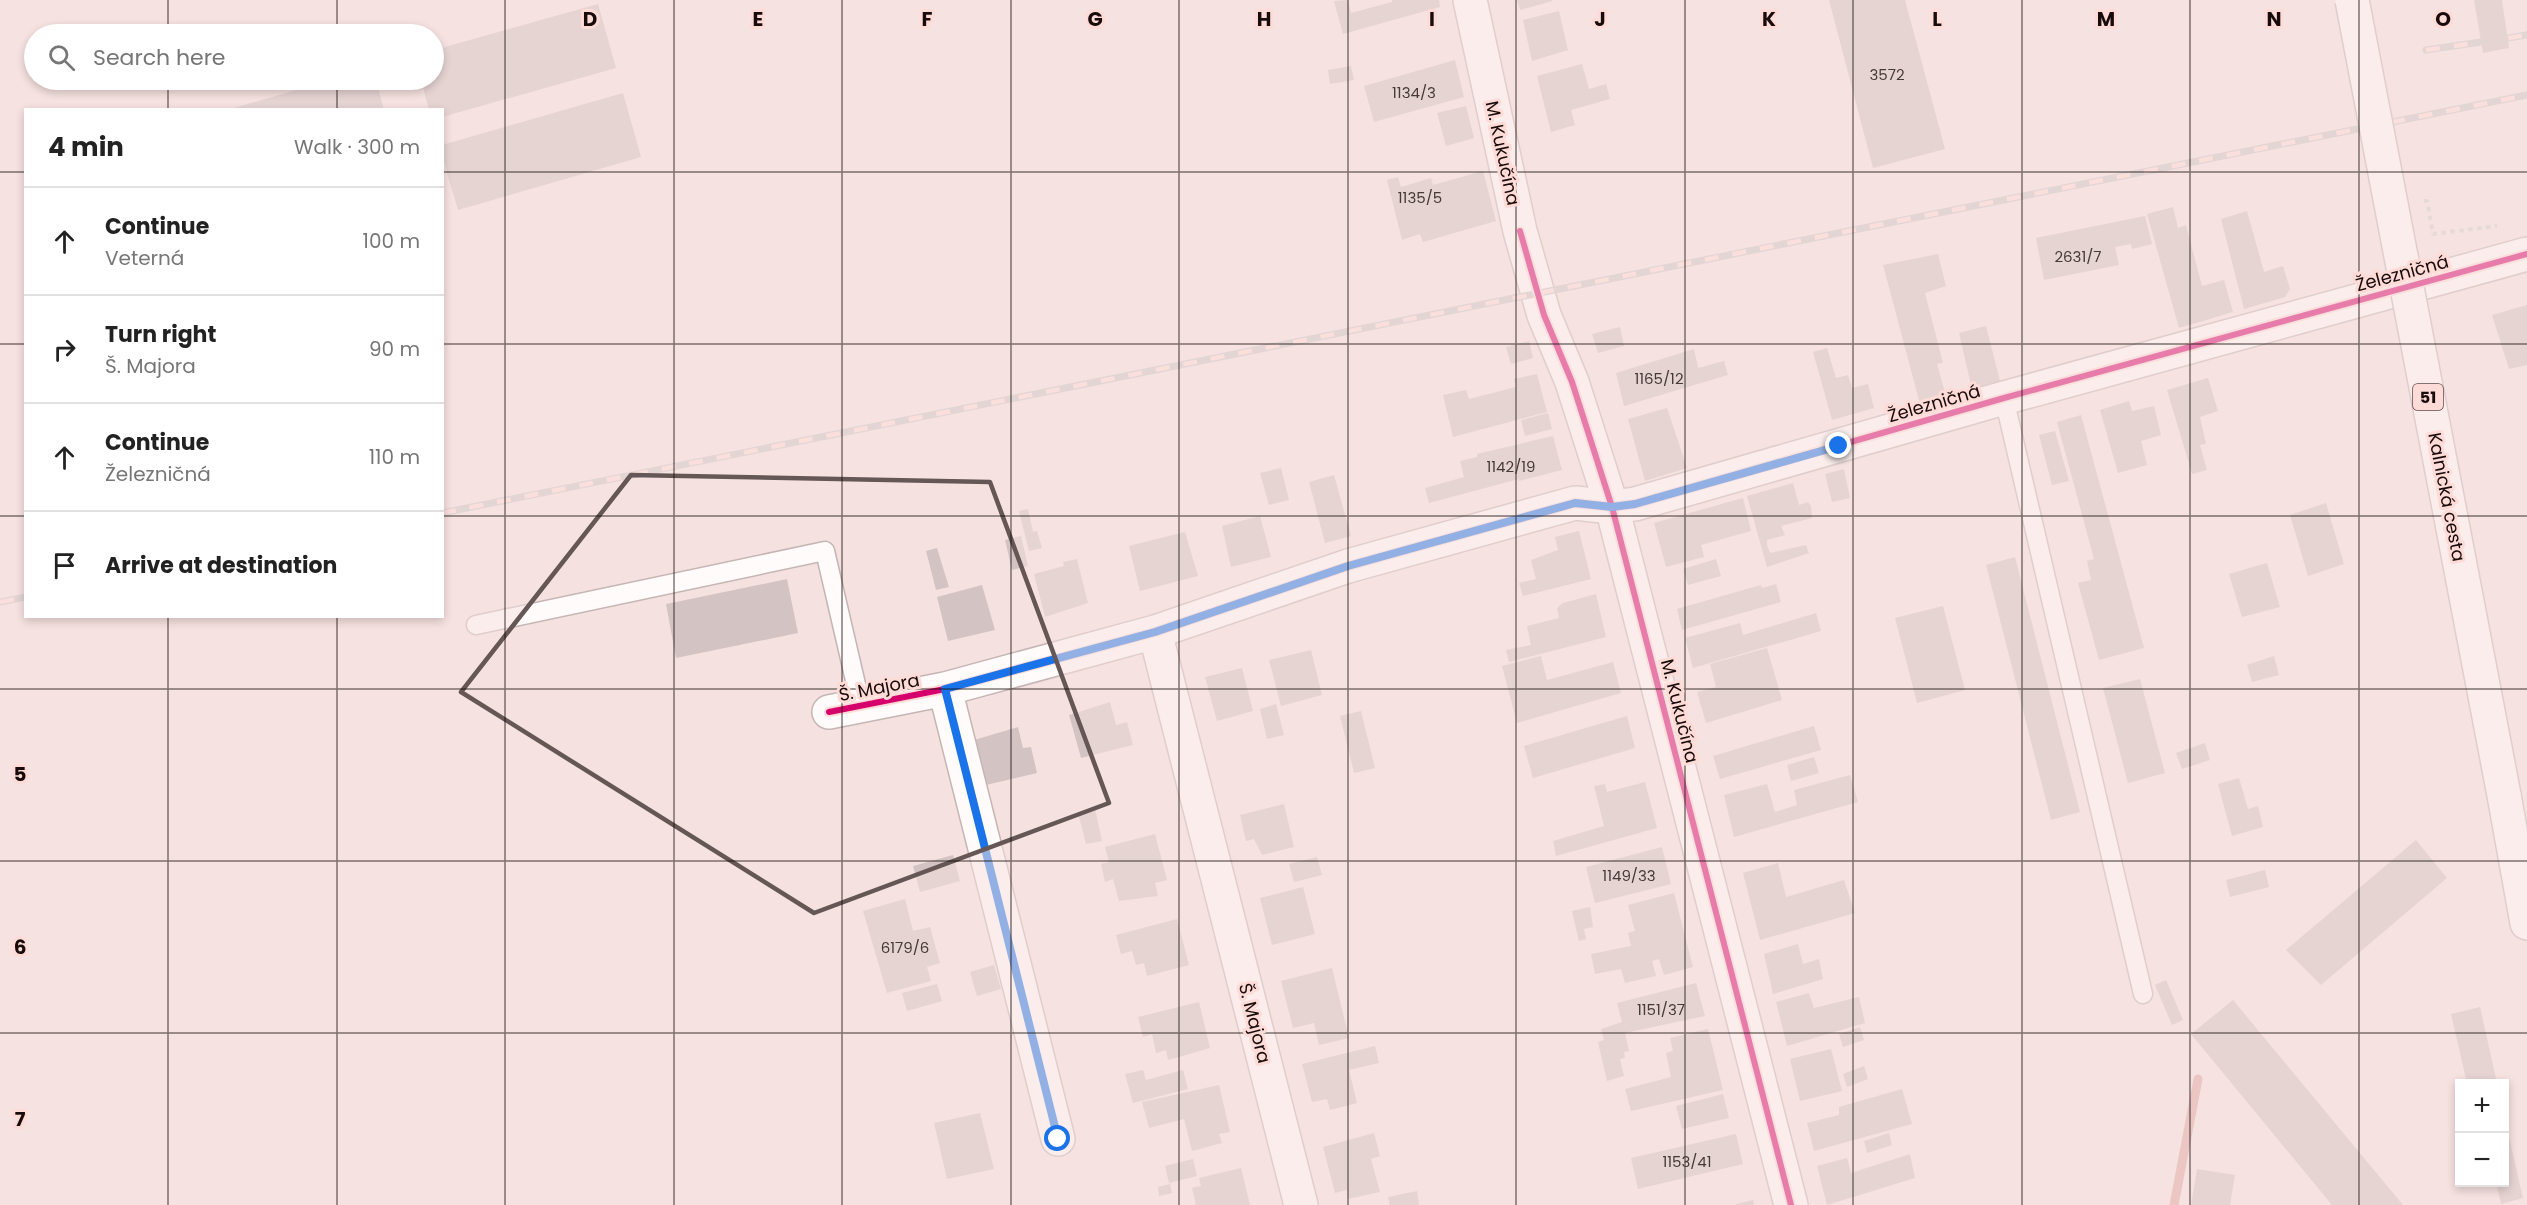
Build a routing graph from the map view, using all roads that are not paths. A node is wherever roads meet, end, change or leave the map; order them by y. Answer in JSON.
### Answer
{"nodes":[{"id":1,"x":1470,"y":0,"type":"edge"},
{"id":2,"x":2352,"y":0,"type":"edge"},
{"id":3,"x":2527,"y":254,"type":"edge"},
{"id":4,"x":2004,"y":398,"type":"junction"},
{"id":5,"x":1612,"y":507,"type":"junction"},
{"id":6,"x":1348,"y":566,"type":"joint"},
{"id":7,"x":476,"y":625,"type":"dead end"},
{"id":8,"x":1155,"y":632,"type":"junction"},
{"id":9,"x":945,"y":689,"type":"junction"},
{"id":10,"x":861,"y":706,"type":"junction"},
{"id":11,"x":829,"y":712,"type":"dead end"},
{"id":12,"x":2527,"y":923,"type":"edge"},
{"id":13,"x":2143,"y":994,"type":"dead end"},
{"id":14,"x":1058,"y":1139,"type":"dead end"},
{"id":15,"x":1301,"y":1205,"type":"edge"},
{"id":16,"x":1791,"y":1205,"type":"edge"}],
"edges":[{"from":1,"to":5,"type":"street","name":"M. Kukučína"},
{"from":2,"to":12,"type":"street","name":"Kalnická cesta","number":"51","bridge":true},
{"from":3,"to":4,"type":"street","name":"Železničná"},
{"from":4,"to":5,"type":"street","name":"Železničná"},
{"from":4,"to":13,"type":"lane"},
{"from":5,"to":6,"type":"street","name":"Železničná"},
{"from":5,"to":16,"type":"street","name":"M. Kukučína"},
{"from":6,"to":8,"type":"street","name":"Š. Majora"},
{"from":7,"to":10,"type":"lane"},
{"from":8,"to":9,"type":"street","name":"Š. Majora"},
{"from":8,"to":15,"type":"street","name":"Š. Majora"},
{"from":9,"to":10,"type":"street","name":"Š. Majora"},
{"from":9,"to":14,"type":"street"},
{"from":10,"to":11,"type":"street","name":"Š. Majora"}]}
